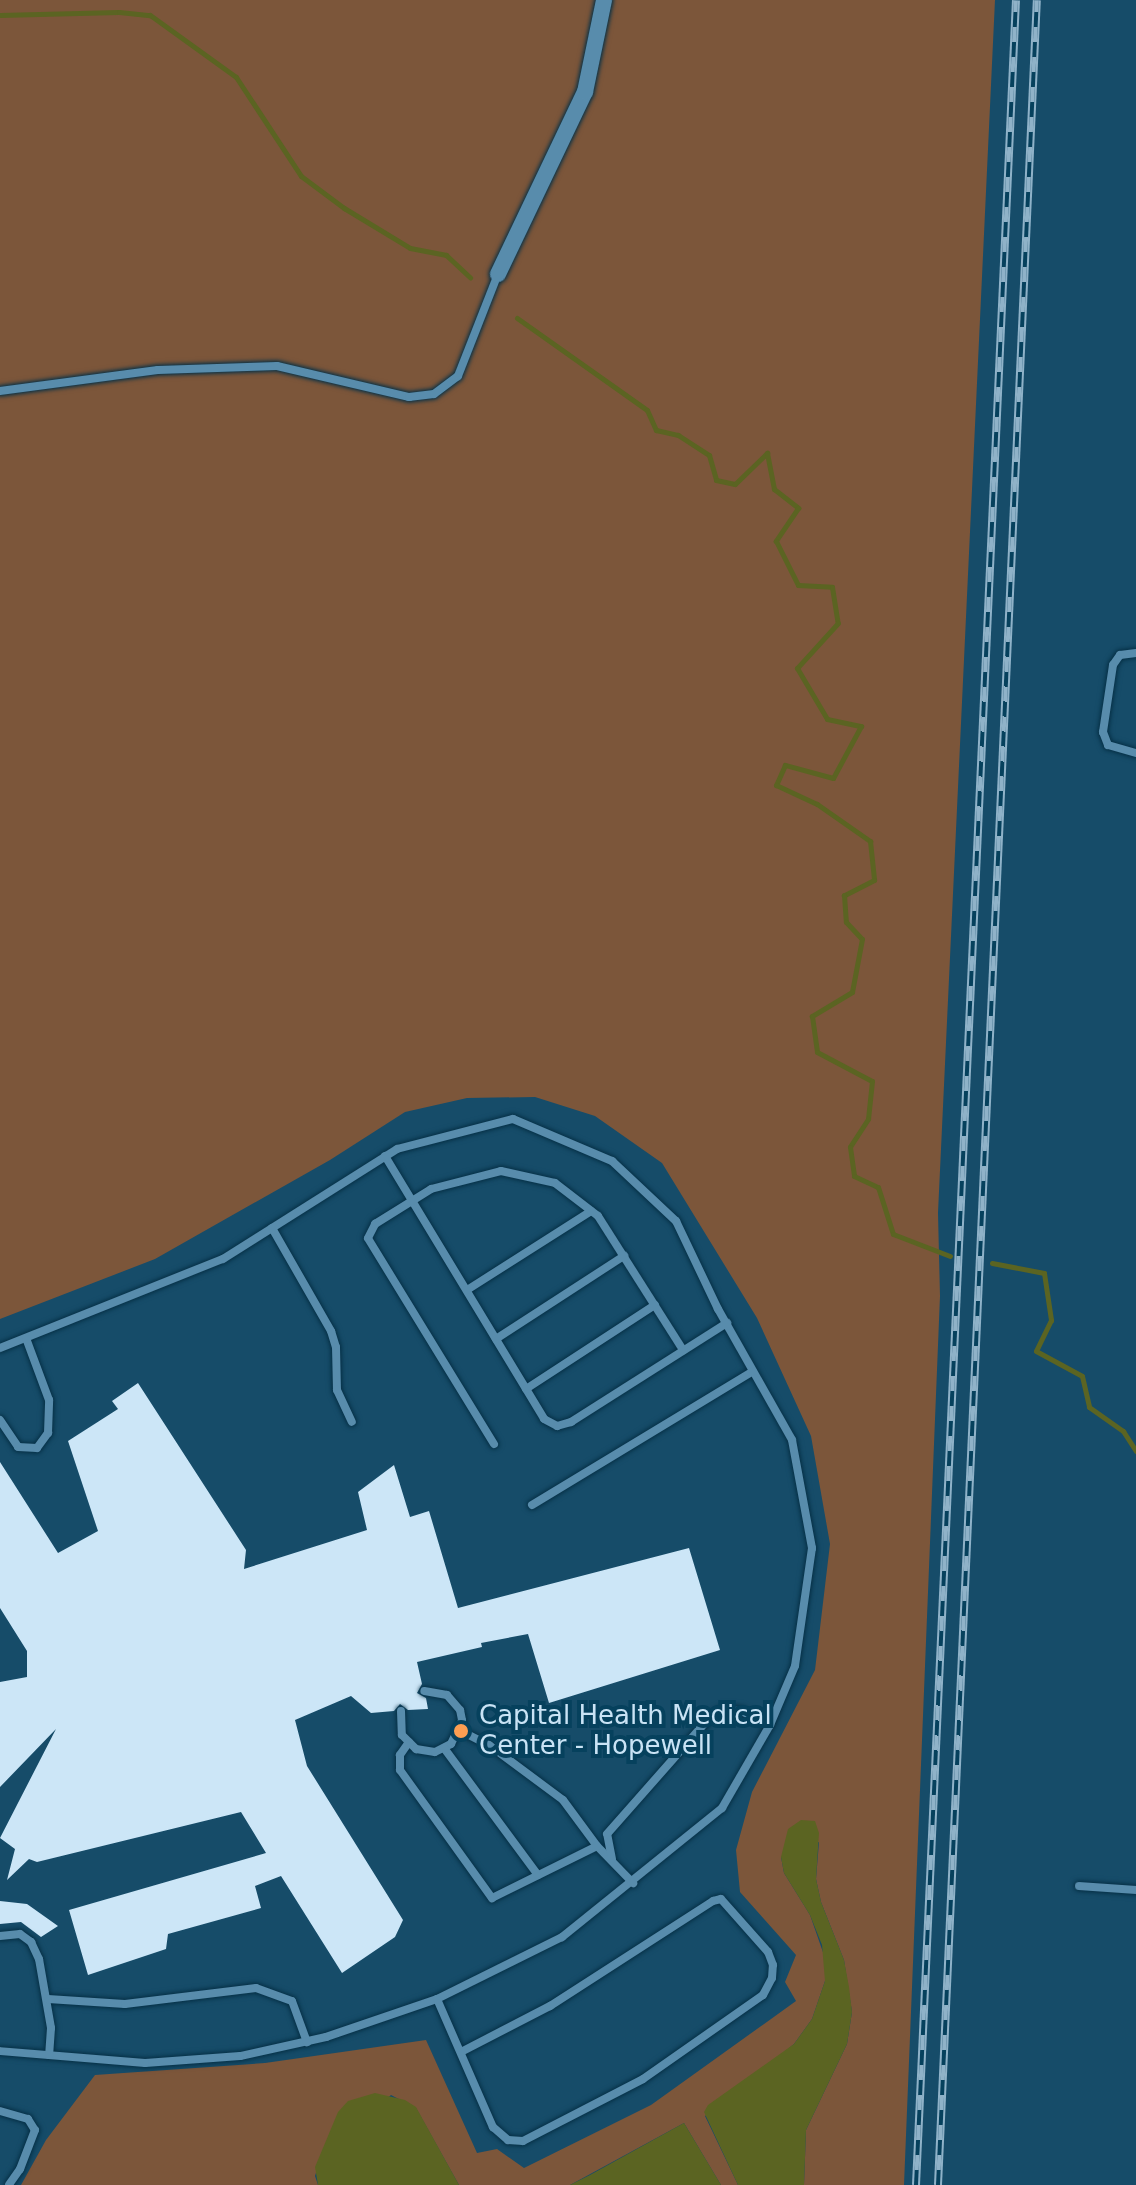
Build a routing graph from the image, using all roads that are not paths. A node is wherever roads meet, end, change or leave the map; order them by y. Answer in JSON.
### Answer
{"nodes":[{"id":1,"x":604,"y":0,"type":"edge"},
{"id":2,"x":498,"y":274,"type":"joint"},
{"id":3,"x":0,"y":391,"type":"edge"},
{"id":4,"x":1136,"y":653,"type":"edge"},
{"id":5,"x":1136,"y":753,"type":"edge"},
{"id":6,"x":385,"y":1156,"type":"junction"},
{"id":7,"x":413,"y":1200,"type":"junction"},
{"id":8,"x":591,"y":1211,"type":"junction"},
{"id":9,"x":272,"y":1228,"type":"junction"},
{"id":10,"x":624,"y":1256,"type":"junction"},
{"id":11,"x":467,"y":1290,"type":"junction"},
{"id":12,"x":655,"y":1305,"type":"junction"},
{"id":13,"x":727,"y":1323,"type":"junction"},
{"id":14,"x":26,"y":1338,"type":"junction"},
{"id":15,"x":496,"y":1339,"type":"junction"},
{"id":16,"x":0,"y":1348,"type":"edge"},
{"id":17,"x":683,"y":1350,"type":"junction"},
{"id":18,"x":753,"y":1371,"type":"junction"},
{"id":19,"x":526,"y":1389,"type":"junction"},
{"id":20,"x":0,"y":1420,"type":"edge"},
{"id":21,"x":352,"y":1422,"type":"dead end"},
{"id":22,"x":494,"y":1444,"type":"dead end"},
{"id":23,"x":532,"y":1505,"type":"dead end"},
{"id":24,"x":424,"y":1691,"type":"dead end"},
{"id":25,"x":401,"y":1711,"type":"dead end"},
{"id":26,"x":770,"y":1725,"type":"junction"},
{"id":27,"x":459,"y":1730,"type":"junction"},
{"id":28,"x":409,"y":1742,"type":"junction"},
{"id":29,"x":444,"y":1748,"type":"junction"},
{"id":30,"x":597,"y":1846,"type":"junction"},
{"id":31,"x":612,"y":1859,"type":"junction"},
{"id":32,"x":538,"y":1875,"type":"junction"},
{"id":33,"x":633,"y":1883,"type":"junction"},
{"id":34,"x":1079,"y":1886,"type":"dead end"},
{"id":35,"x":1136,"y":1890,"type":"edge"},
{"id":36,"x":0,"y":1936,"type":"edge"},
{"id":37,"x":48,"y":1999,"type":"junction"},
{"id":38,"x":437,"y":1999,"type":"junction"},
{"id":39,"x":307,"y":2042,"type":"junction"},
{"id":40,"x":0,"y":2051,"type":"edge"},
{"id":41,"x":461,"y":2052,"type":"junction"},
{"id":42,"x":49,"y":2055,"type":"junction"},
{"id":43,"x":0,"y":2111,"type":"edge"},
{"id":44,"x":9,"y":2185,"type":"edge"}],
"edges":[{"from":1,"to":2,"type":"street"},
{"from":2,"to":3,"type":"lane"},
{"from":4,"to":5,"type":"lane"},
{"from":6,"to":7,"type":"lane"},
{"from":6,"to":9,"type":"lane"},
{"from":6,"to":13,"type":"lane"},
{"from":7,"to":8,"type":"lane"},
{"from":7,"to":11,"type":"lane"},
{"from":7,"to":22,"type":"lane"},
{"from":8,"to":10,"type":"lane"},
{"from":8,"to":11,"type":"lane"},
{"from":9,"to":14,"type":"lane"},
{"from":9,"to":21,"type":"lane"},
{"from":10,"to":12,"type":"lane"},
{"from":10,"to":15,"type":"lane"},
{"from":11,"to":15,"type":"lane"},
{"from":12,"to":17,"type":"lane"},
{"from":12,"to":19,"type":"lane"},
{"from":13,"to":17,"type":"lane"},
{"from":13,"to":18,"type":"lane"},
{"from":14,"to":16,"type":"lane"},
{"from":14,"to":20,"type":"lane"},
{"from":15,"to":19,"type":"lane"},
{"from":17,"to":19,"type":"lane"},
{"from":18,"to":23,"type":"lane"},
{"from":18,"to":26,"type":"lane"},
{"from":24,"to":27,"type":"lane"},
{"from":25,"to":28,"type":"lane"},
{"from":26,"to":31,"type":"lane"},
{"from":26,"to":33,"type":"lane"},
{"from":27,"to":29,"type":"lane"},
{"from":27,"to":30,"type":"lane"},
{"from":28,"to":29,"type":"lane"},
{"from":28,"to":32,"type":"lane"},
{"from":29,"to":32,"type":"lane"},
{"from":30,"to":31,"type":"lane"},
{"from":30,"to":32,"type":"lane"},
{"from":31,"to":33,"type":"lane"},
{"from":33,"to":38,"type":"lane"},
{"from":34,"to":35,"type":"lane"},
{"from":36,"to":37,"type":"lane"},
{"from":37,"to":39,"type":"lane"},
{"from":37,"to":42,"type":"lane"},
{"from":38,"to":39,"type":"lane"},
{"from":38,"to":41,"type":"lane"},
{"from":39,"to":42,"type":"lane"},
{"from":40,"to":42,"type":"lane"},
{"from":41,"to":41,"type":"lane"},
{"from":43,"to":44,"type":"lane"}]}
